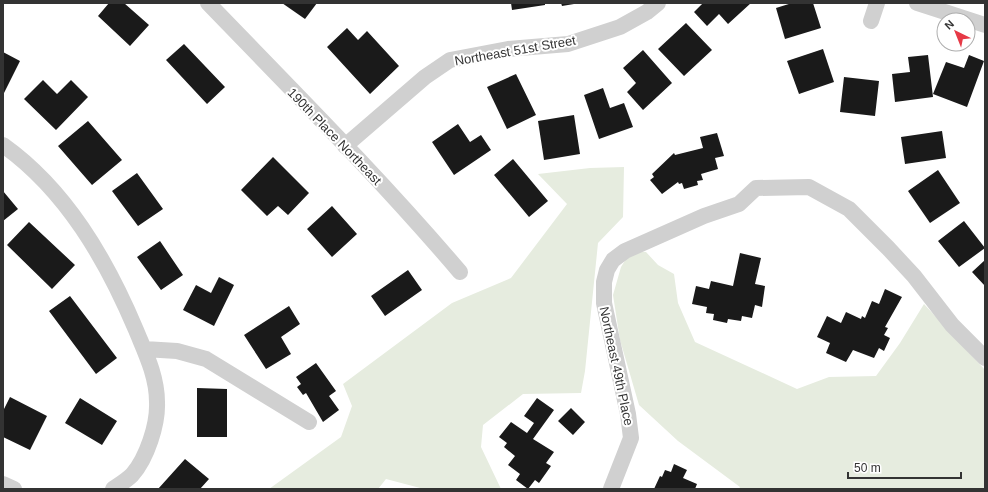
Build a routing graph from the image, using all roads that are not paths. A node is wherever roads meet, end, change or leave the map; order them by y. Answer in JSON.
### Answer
{"nodes":[{"id":1,"x":208,"y":3,"type":"edge"},
{"id":2,"x":658,"y":3,"type":"edge"},
{"id":3,"x":877,"y":3,"type":"edge"},
{"id":4,"x":918,"y":3,"type":"edge"},
{"id":5,"x":871,"y":21,"type":"dead end"},
{"id":6,"x":985,"y":26,"type":"edge"},
{"id":7,"x":3,"y":145,"type":"edge"},
{"id":8,"x":345,"y":146,"type":"junction"},
{"id":9,"x":460,"y":272,"type":"dead end"},
{"id":10,"x":144,"y":350,"type":"junction"},
{"id":11,"x":985,"y":358,"type":"edge"},
{"id":12,"x":309,"y":422,"type":"dead end"},
{"id":13,"x":3,"y":484,"type":"edge"},
{"id":14,"x":14,"y":489,"type":"edge"},
{"id":15,"x":112,"y":489,"type":"edge"},
{"id":16,"x":611,"y":489,"type":"edge"}],
"edges":[{"from":1,"to":8,"type":"street","name":"190th Place Northeast"},
{"from":2,"to":8,"type":"street","name":"Northeast 51st Street"},
{"from":3,"to":5,"type":"street"},
{"from":4,"to":6,"type":"street"},
{"from":7,"to":10,"type":"street"},
{"from":8,"to":9,"type":"street","name":"190th Place Northeast"},
{"from":10,"to":12,"type":"street"},
{"from":10,"to":15,"type":"street"},
{"from":11,"to":16,"type":"street","name":"Northeast 49th Place"},
{"from":13,"to":14,"type":"street"}]}
